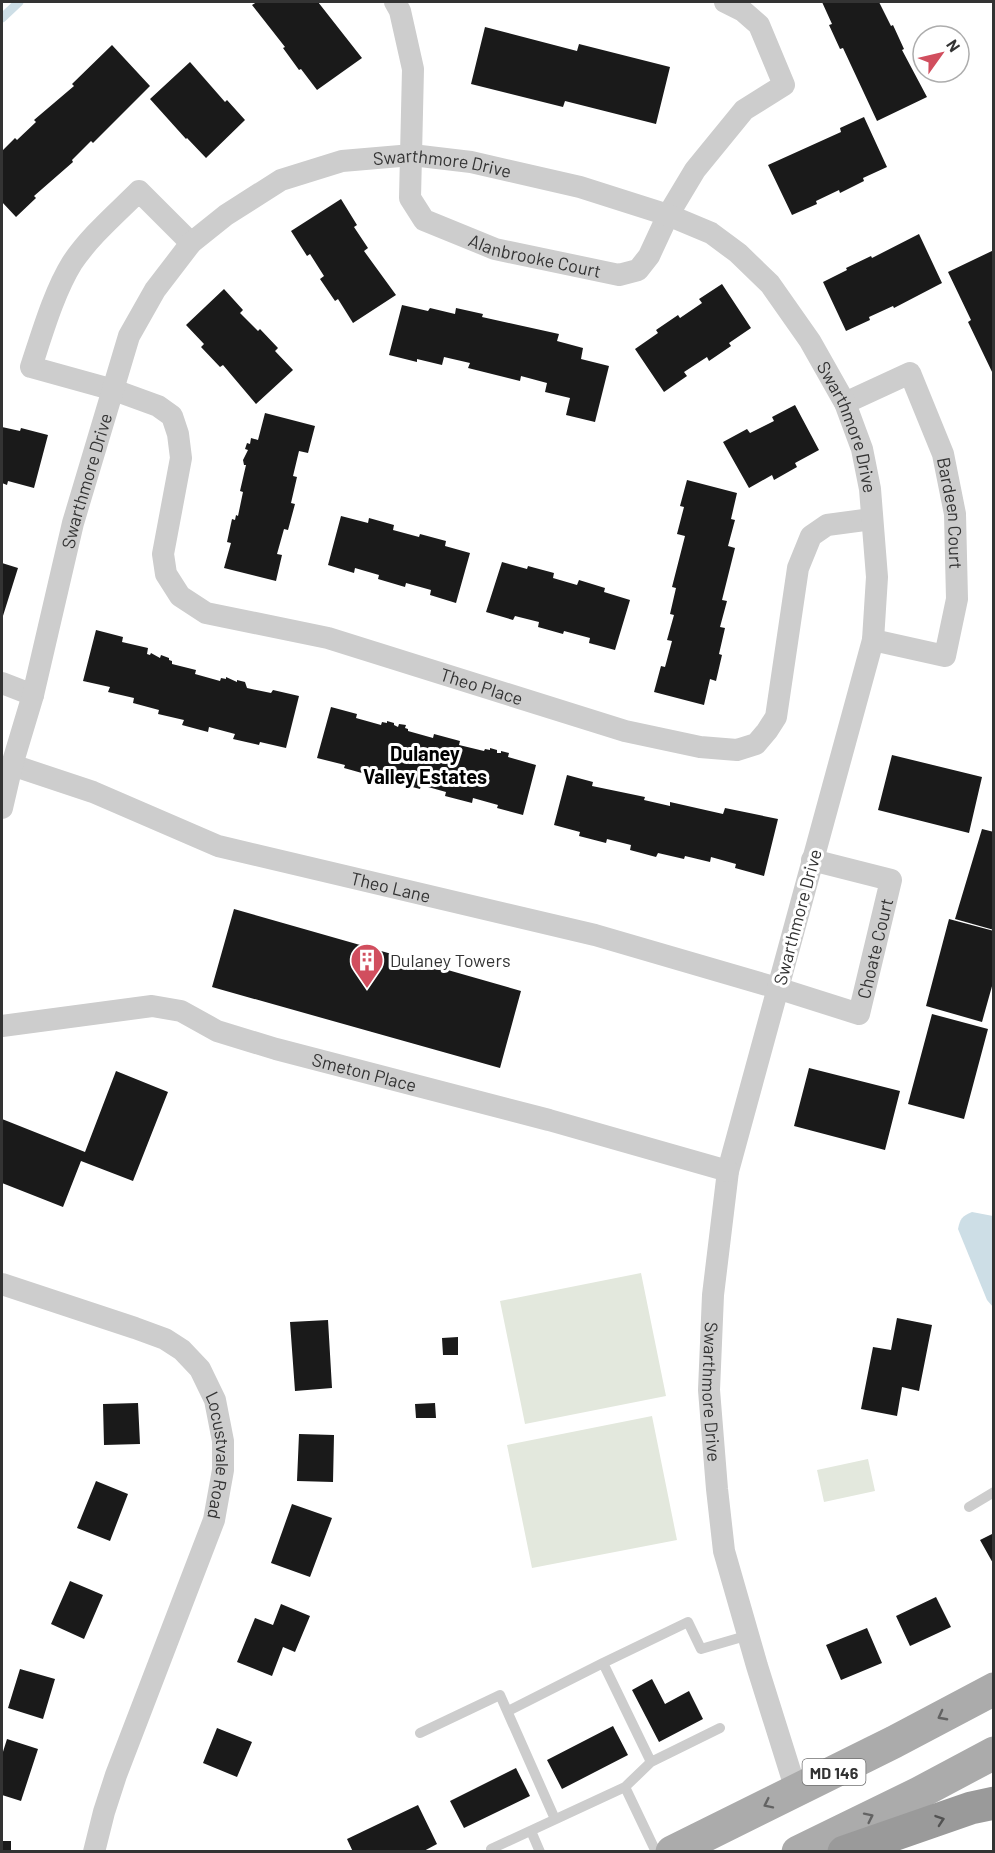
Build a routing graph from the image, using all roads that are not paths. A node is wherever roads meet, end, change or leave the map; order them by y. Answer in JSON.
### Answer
{"nodes":[{"id":1,"x":395,"y":2,"type":"edge"},
{"id":2,"x":725,"y":2,"type":"edge"},
{"id":3,"x":412,"y":155,"type":"junction"},
{"id":4,"x":668,"y":215,"type":"junction"},
{"id":5,"x":191,"y":243,"type":"junction"},
{"id":6,"x":114,"y":390,"type":"junction"},
{"id":7,"x":845,"y":404,"type":"junction"},
{"id":8,"x":872,"y":519,"type":"junction"},
{"id":9,"x":873,"y":640,"type":"junction"},
{"id":10,"x":2,"y":683,"type":"edge"},
{"id":11,"x":33,"y":695,"type":"junction"},
{"id":12,"x":12,"y":765,"type":"junction"},
{"id":13,"x":2,"y":808,"type":"edge"},
{"id":14,"x":812,"y":860,"type":"junction"},
{"id":15,"x":777,"y":988,"type":"junction"},
{"id":16,"x":2,"y":1026,"type":"edge"},
{"id":17,"x":728,"y":1171,"type":"junction"},
{"id":18,"x":2,"y":1284,"type":"edge"},
{"id":19,"x":993,"y":1492,"type":"edge"},
{"id":20,"x":969,"y":1507,"type":"dead end"},
{"id":21,"x":748,"y":1635,"type":"junction"},
{"id":22,"x":603,"y":1663,"type":"junction"},
{"id":23,"x":993,"y":1689,"type":"edge"},
{"id":24,"x":508,"y":1711,"type":"junction"},
{"id":25,"x":720,"y":1728,"type":"dead end"},
{"id":26,"x":420,"y":1733,"type":"dead end"},
{"id":27,"x":993,"y":1753,"type":"edge"},
{"id":28,"x":651,"y":1762,"type":"junction"},
{"id":29,"x":625,"y":1787,"type":"junction"},
{"id":30,"x":796,"y":1790,"type":"junction"},
{"id":31,"x":993,"y":1803,"type":"edge"},
{"id":32,"x":555,"y":1819,"type":"junction"},
{"id":33,"x":531,"y":1831,"type":"junction"},
{"id":34,"x":491,"y":1849,"type":"dead end"},
{"id":35,"x":94,"y":1851,"type":"edge"},
{"id":36,"x":540,"y":1851,"type":"edge"},
{"id":37,"x":656,"y":1851,"type":"edge"},
{"id":38,"x":672,"y":1851,"type":"edge"},
{"id":39,"x":798,"y":1851,"type":"edge"},
{"id":40,"x":844,"y":1851,"type":"edge"}],
"edges":[{"from":1,"to":3,"type":"street","name":"Alanbrooke Court"},
{"from":2,"to":4,"type":"street","name":"Alanbrooke Court"},
{"from":3,"to":4,"type":"street","name":"Swarthmore Drive"},
{"from":3,"to":4,"type":"street","name":"Alanbrooke Court"},
{"from":3,"to":5,"type":"street","name":"Swarthmore Drive"},
{"from":4,"to":7,"type":"street","name":"Swarthmore Drive"},
{"from":5,"to":6,"type":"street","name":"Swarthmore Drive"},
{"from":5,"to":6,"type":"street"},
{"from":6,"to":8,"type":"street","name":"Theo Place"},
{"from":6,"to":11,"type":"street","name":"Swarthmore Drive"},
{"from":7,"to":8,"type":"street","name":"Swarthmore Drive"},
{"from":7,"to":9,"type":"street","name":"Bardeen Court"},
{"from":8,"to":9,"type":"street","name":"Swarthmore Drive"},
{"from":9,"to":14,"type":"street","name":"Swarthmore Drive"},
{"from":10,"to":11,"type":"street"},
{"from":11,"to":12,"type":"street","name":"Swarthmore Drive"},
{"from":12,"to":13,"type":"street","name":"Swarthmore Drive"},
{"from":12,"to":15,"type":"street","name":"Theo Lane"},
{"from":14,"to":15,"type":"street","name":"Swarthmore Drive"},
{"from":14,"to":15,"type":"street","name":"Choate Court"},
{"from":15,"to":17,"type":"street","name":"Swarthmore Drive"},
{"from":16,"to":17,"type":"street","name":"Smeton Place"},
{"from":17,"to":21,"type":"street","name":"Swarthmore Drive"},
{"from":18,"to":35,"type":"street","name":"Locustvale Road"},
{"from":19,"to":20,"type":"lane"},
{"from":21,"to":22,"type":"lane"},
{"from":21,"to":30,"type":"street","name":"Swarthmore Drive"},
{"from":22,"to":24,"type":"lane"},
{"from":22,"to":28,"type":"lane"},
{"from":23,"to":30,"type":"main road","number":"MD 146","one_way":true},
{"from":24,"to":26,"type":"lane"},
{"from":24,"to":32,"type":"lane"},
{"from":25,"to":28,"type":"lane"},
{"from":39,"to":27,"type":"main road","one_way":true},
{"from":28,"to":29,"type":"lane"},
{"from":29,"to":32,"type":"lane"},
{"from":29,"to":37,"type":"lane"},
{"from":30,"to":38,"type":"main road","number":"MD 146","one_way":true},
{"from":40,"to":31,"type":"highway","one_way":true},
{"from":32,"to":33,"type":"lane"},
{"from":33,"to":34,"type":"lane"},
{"from":33,"to":36,"type":"lane"}]}
